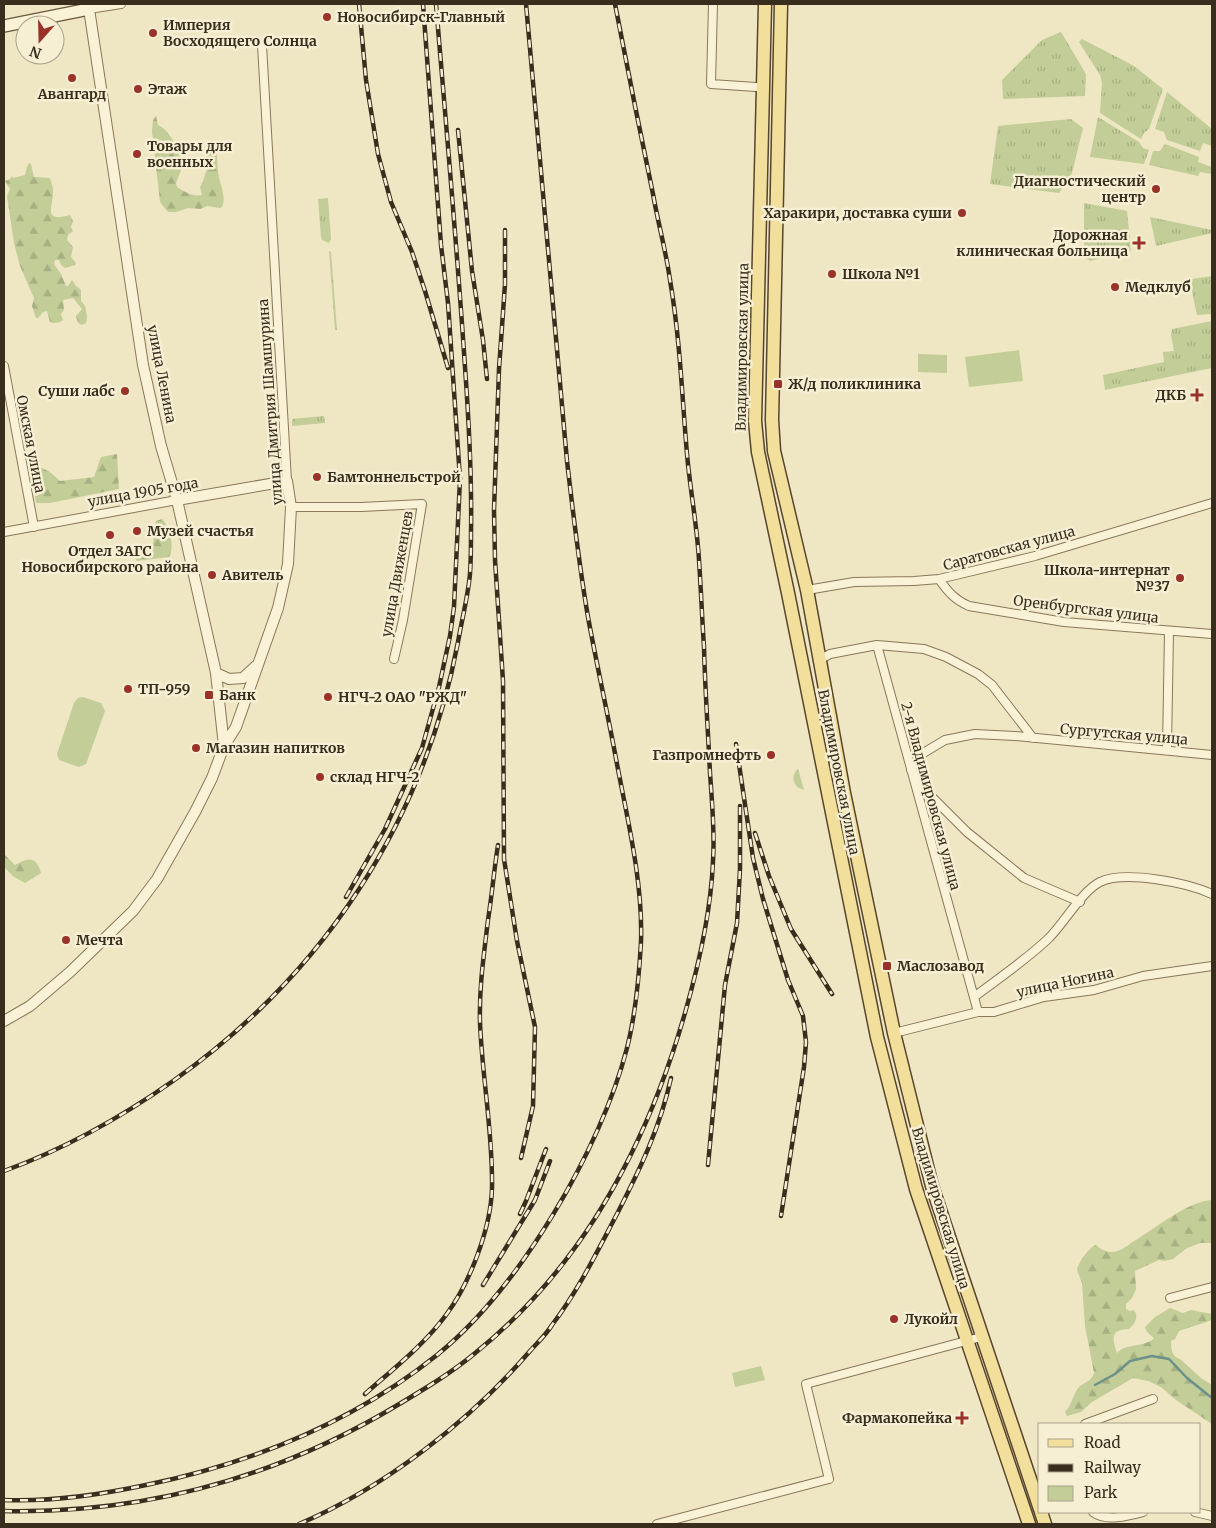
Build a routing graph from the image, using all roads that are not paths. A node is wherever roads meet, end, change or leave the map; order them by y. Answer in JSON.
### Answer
{"nodes":[{"id":1,"x":121,"y":4,"type":"edge"},
{"id":2,"x":713,"y":4,"type":"edge"},
{"id":3,"x":765,"y":4,"type":"edge"},
{"id":4,"x":781,"y":4,"type":"edge"},
{"id":5,"x":88,"y":6,"type":"edge"},
{"id":6,"x":4,"y":26,"type":"edge"},
{"id":7,"x":262,"y":45,"type":"dead end"},
{"id":8,"x":756,"y":87,"type":"dead end"},
{"id":9,"x":4,"y":366,"type":"edge"},
{"id":10,"x":287,"y":481,"type":"junction"},
{"id":11,"x":176,"y":500,"type":"junction"},
{"id":12,"x":1212,"y":503,"type":"edge"},
{"id":13,"x":291,"y":507,"type":"junction"},
{"id":14,"x":34,"y":526,"type":"junction"},
{"id":15,"x":4,"y":532,"type":"edge"},
{"id":16,"x":939,"y":579,"type":"junction"},
{"id":17,"x":806,"y":590,"type":"junction"},
{"id":18,"x":1169,"y":631,"type":"junction"},
{"id":19,"x":1212,"y":634,"type":"edge"},
{"id":20,"x":877,"y":645,"type":"junction"},
{"id":21,"x":394,"y":659,"type":"dead end"},
{"id":22,"x":819,"y":660,"type":"junction"},
{"id":23,"x":257,"y":666,"type":"junction"},
{"id":24,"x":216,"y":673,"type":"junction"},
{"id":25,"x":1033,"y":738,"type":"junction"},
{"id":26,"x":224,"y":746,"type":"junction"},
{"id":27,"x":1168,"y":750,"type":"junction"},
{"id":28,"x":1212,"y":755,"type":"edge"},
{"id":29,"x":911,"y":770,"type":"junction"},
{"id":30,"x":1212,"y":894,"type":"edge"},
{"id":31,"x":1080,"y":902,"type":"junction"},
{"id":32,"x":1212,"y":966,"type":"edge"},
{"id":33,"x":974,"y":997,"type":"junction"},
{"id":34,"x":978,"y":1012,"type":"junction"},
{"id":35,"x":4,"y":1020,"type":"edge"},
{"id":36,"x":894,"y":1033,"type":"junction"},
{"id":37,"x":1212,"y":1287,"type":"edge"},
{"id":38,"x":1170,"y":1298,"type":"dead end"},
{"id":39,"x":981,"y":1336,"type":"junction"},
{"id":40,"x":967,"y":1340,"type":"junction"},
{"id":41,"x":1153,"y":1399,"type":"dead end"},
{"id":42,"x":1088,"y":1423,"type":"edge"},
{"id":43,"x":1038,"y":1504,"type":"edge"},
{"id":44,"x":1095,"y":1513,"type":"edge"},
{"id":45,"x":1138,"y":1513,"type":"edge"},
{"id":46,"x":1199,"y":1513,"type":"edge"},
{"id":47,"x":1212,"y":1516,"type":"edge"},
{"id":48,"x":657,"y":1524,"type":"edge"},
{"id":49,"x":1029,"y":1524,"type":"edge"}],
"edges":[{"from":1,"to":5,"type":"street"},
{"from":2,"to":8,"type":"street"},
{"from":3,"to":40,"type":"main road","name":"Владимировская улица"},
{"from":4,"to":17,"type":"main road","name":"Владимировская улица"},
{"from":5,"to":6,"type":"main road"},
{"from":5,"to":11,"type":"street","name":"улица Ленина"},
{"from":7,"to":10,"type":"street","name":"улица Дмитрия Шамшурина"},
{"from":9,"to":14,"type":"street","name":"Омская улица"},
{"from":10,"to":11,"type":"street","name":"улица 1905 года"},
{"from":10,"to":13,"type":"street","name":"улица Дмитрия Шамшурина"},
{"from":11,"to":14,"type":"street","name":"улица 1905 года"},
{"from":11,"to":24,"type":"street","name":"улица Ленина"},
{"from":12,"to":16,"type":"street","name":"Саратовская улица"},
{"from":13,"to":21,"type":"street","name":"улица Движенцев"},
{"from":13,"to":23,"type":"street","name":"улица Дмитрия Шамшурина"},
{"from":14,"to":15,"type":"street","name":"улица 1905 года"},
{"from":16,"to":17,"type":"street","name":"Саратовская улица"},
{"from":16,"to":18,"type":"street","name":"Оренбургская улица"},
{"from":17,"to":22,"type":"main road","name":"Владимировская улица"},
{"from":18,"to":19,"type":"street","name":"Оренбургская улица"},
{"from":18,"to":27,"type":"street"},
{"from":20,"to":22,"type":"street"},
{"from":20,"to":25,"type":"street"},
{"from":20,"to":29,"type":"street","name":"2-я Владимировская улица"},
{"from":22,"to":36,"type":"main road","name":"Владимировская улица"},
{"from":23,"to":24,"type":"street"},
{"from":23,"to":26,"type":"street","name":"улица Дмитрия Шамшурина"},
{"from":24,"to":26,"type":"street","name":"улица Ленина"},
{"from":25,"to":27,"type":"street","name":"Сургутская улица"},
{"from":25,"to":29,"type":"street","name":"Сургутская улица"},
{"from":26,"to":35,"type":"street","name":"улица Дмитрия Шамшурина"},
{"from":27,"to":28,"type":"street","name":"Сургутская улица"},
{"from":29,"to":31,"type":"street"},
{"from":29,"to":33,"type":"street","name":"2-я Владимировская улица"},
{"from":30,"to":31,"type":"street"},
{"from":31,"to":33,"type":"street"},
{"from":32,"to":34,"type":"street","name":"улица Ногина"},
{"from":33,"to":34,"type":"street","name":"2-я Владимировская улица"},
{"from":34,"to":36,"type":"street","name":"улица Ногина"},
{"from":36,"to":39,"type":"main road","name":"Владимировская улица"},
{"from":37,"to":38,"type":"street"},
{"from":39,"to":40,"type":"street"},
{"from":39,"to":43,"type":"main road","name":"Владимировская улица"},
{"from":40,"to":48,"type":"street"},
{"from":40,"to":49,"type":"main road","name":"Владимировская улица"},
{"from":41,"to":42,"type":"street"},
{"from":44,"to":45,"type":"street"},
{"from":46,"to":47,"type":"street"}]}
